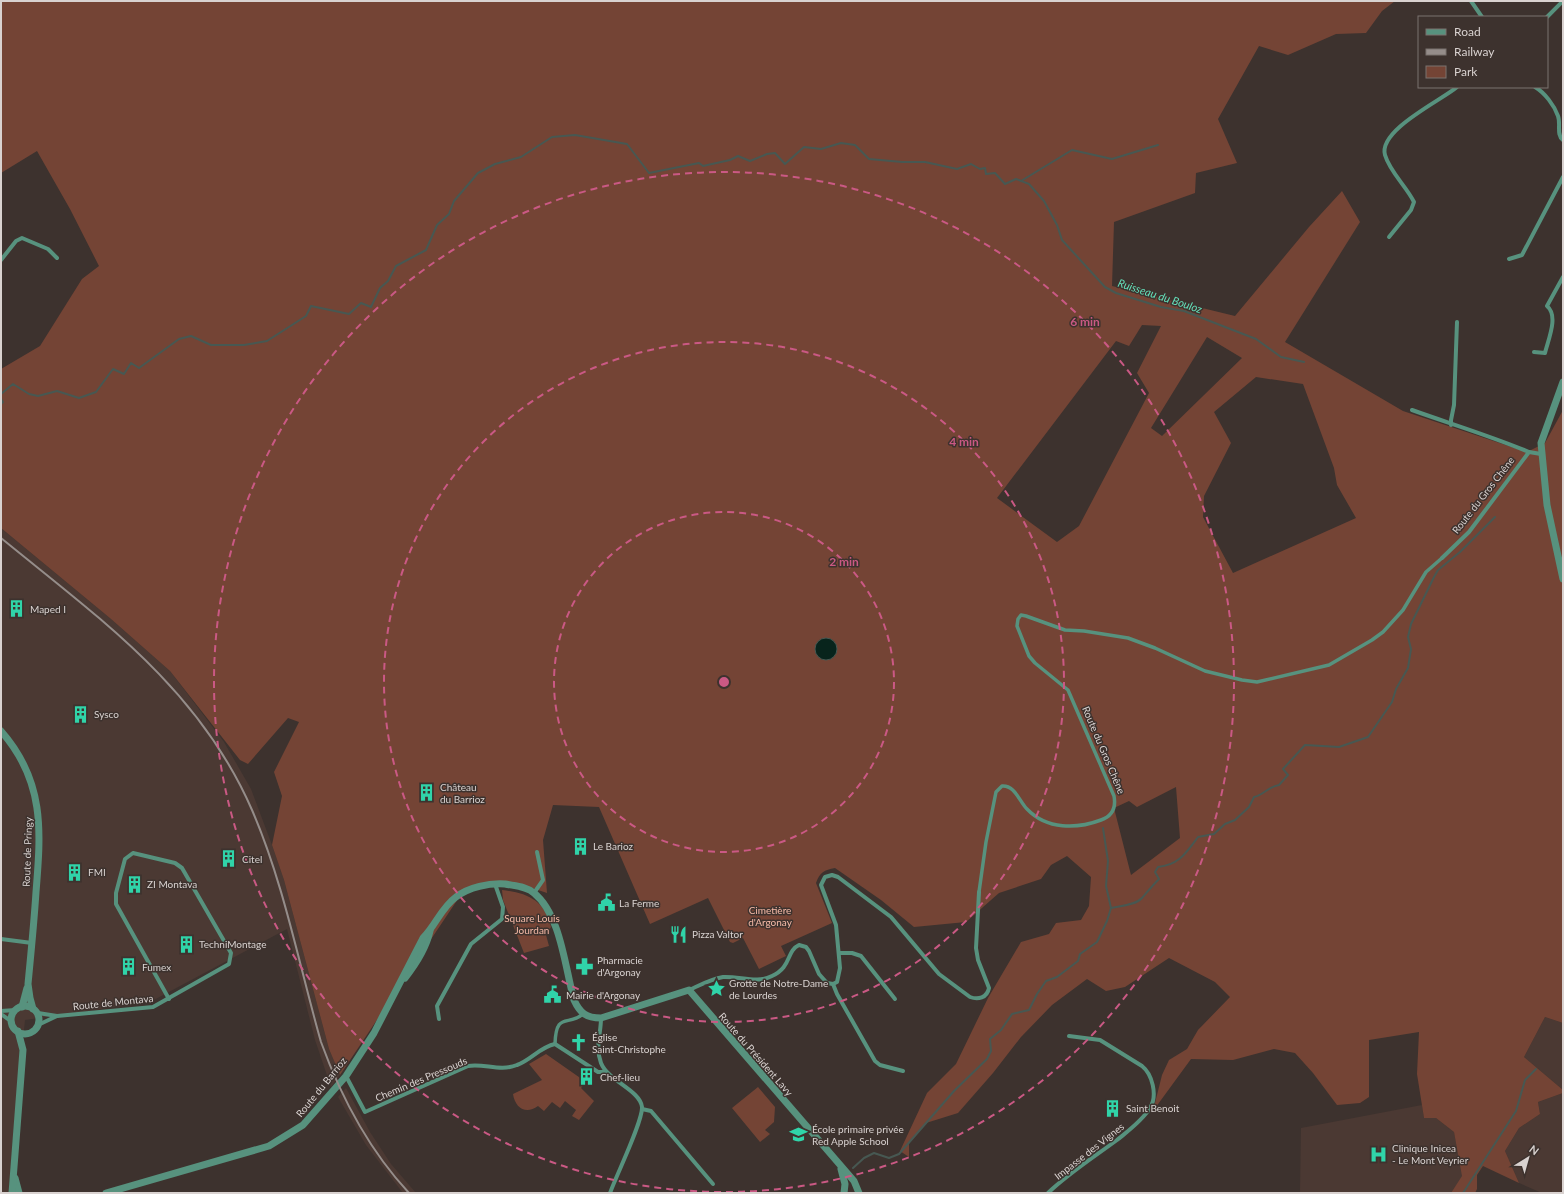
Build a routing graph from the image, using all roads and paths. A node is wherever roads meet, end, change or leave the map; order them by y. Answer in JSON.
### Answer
{"nodes":[{"id":1,"x":1471,"y":1,"type":"edge"},
{"id":2,"x":1563,"y":1,"type":"edge"},
{"id":3,"x":1481,"y":16,"type":"edge"},
{"id":4,"x":1548,"y":16,"type":"edge"},
{"id":5,"x":1456,"y":88,"type":"edge"},
{"id":6,"x":1536,"y":88,"type":"edge"},
{"id":7,"x":1563,"y":140,"type":"edge"},
{"id":8,"x":1563,"y":177,"type":"edge"},
{"id":9,"x":1390,"y":237,"type":"dead end"},
{"id":10,"x":57,"y":258,"type":"dead end"},
{"id":11,"x":1509,"y":259,"type":"dead end"},
{"id":12,"x":1,"y":260,"type":"edge"},
{"id":13,"x":1563,"y":277,"type":"edge"},
{"id":14,"x":1456,"y":322,"type":"dead end"},
{"id":15,"x":1534,"y":352,"type":"dead end"},
{"id":16,"x":1563,"y":382,"type":"edge"},
{"id":17,"x":1412,"y":410,"type":"dead end"},
{"id":18,"x":1452,"y":425,"type":"junction"},
{"id":19,"x":1529,"y":452,"type":"junction"},
{"id":20,"x":1541,"y":454,"type":"junction"},
{"id":21,"x":1442,"y":558,"type":"joint"},
{"id":22,"x":1563,"y":579,"type":"edge"},
{"id":23,"x":1,"y":731,"type":"edge"},
{"id":24,"x":538,"y":852,"type":"dead end"},
{"id":25,"x":495,"y":884,"type":"junction"},
{"id":26,"x":979,"y":892,"type":"joint"},
{"id":27,"x":534,"y":893,"type":"junction"},
{"id":28,"x":1,"y":939,"type":"edge"},
{"id":29,"x":32,"y":943,"type":"junction"},
{"id":30,"x":839,"y":953,"type":"junction"},
{"id":31,"x":28,"y":984,"type":"junction"},
{"id":32,"x":834,"y":984,"type":"junction"},
{"id":33,"x":689,"y":990,"type":"junction"},
{"id":34,"x":169,"y":999,"type":"junction"},
{"id":35,"x":895,"y":999,"type":"dead end"},
{"id":36,"x":19,"y":1008,"type":"junction"},
{"id":37,"x":1,"y":1011,"type":"edge"},
{"id":38,"x":36,"y":1011,"type":"junction"},
{"id":39,"x":581,"y":1012,"type":"junction"},
{"id":40,"x":1,"y":1014,"type":"edge"},
{"id":41,"x":57,"y":1016,"type":"junction"},
{"id":42,"x":439,"y":1018,"type":"dead end"},
{"id":43,"x":601,"y":1018,"type":"junction"},
{"id":44,"x":12,"y":1022,"type":"junction"},
{"id":45,"x":38,"y":1025,"type":"junction"},
{"id":46,"x":18,"y":1032,"type":"junction"},
{"id":47,"x":29,"y":1033,"type":"junction"},
{"id":48,"x":1069,"y":1036,"type":"dead end"},
{"id":49,"x":555,"y":1044,"type":"junction"},
{"id":50,"x":23,"y":1050,"type":"junction"},
{"id":51,"x":903,"y":1071,"type":"dead end"},
{"id":52,"x":605,"y":1072,"type":"junction"},
{"id":53,"x":346,"y":1076,"type":"junction"},
{"id":54,"x":642,"y":1109,"type":"junction"},
{"id":55,"x":839,"y":1165,"type":"junction"},
{"id":56,"x":14,"y":1173,"type":"junction"},
{"id":57,"x":713,"y":1184,"type":"dead end"},
{"id":58,"x":12,"y":1193,"type":"edge"},
{"id":59,"x":19,"y":1193,"type":"edge"},
{"id":60,"x":106,"y":1193,"type":"edge"},
{"id":61,"x":610,"y":1193,"type":"edge"},
{"id":62,"x":844,"y":1193,"type":"edge"},
{"id":63,"x":859,"y":1193,"type":"edge"},
{"id":64,"x":1048,"y":1193,"type":"edge"}],
"edges":[{"from":1,"to":3,"type":"street"},
{"from":2,"to":4,"type":"street"},
{"from":5,"to":9,"type":"street"},
{"from":6,"to":7,"type":"street"},
{"from":8,"to":11,"type":"street"},
{"from":10,"to":12,"type":"street"},
{"from":13,"to":15,"type":"street"},
{"from":14,"to":18,"type":"street"},
{"from":16,"to":20,"type":"street"},
{"from":17,"to":18,"type":"street"},
{"from":18,"to":19,"type":"street"},
{"from":19,"to":20,"type":"street"},
{"from":19,"to":21,"type":"street","name":"Route du Gros Chêne"},
{"from":20,"to":22,"type":"street"},
{"from":21,"to":26,"type":"street","name":"Route du Gros Chêne"},
{"from":23,"to":29,"type":"street","name":"Route de Pringy"},
{"from":24,"to":27,"type":"street"},
{"from":25,"to":27,"type":"street","name":"Route du Barrioz"},
{"from":25,"to":42,"type":"street"},
{"from":25,"to":53,"type":"street","name":"Route du Barrioz"},
{"from":26,"to":30,"type":"street","name":"Route du Gros Chêne"},
{"from":27,"to":39,"type":"street","name":"Route du Barrioz"},
{"from":28,"to":29,"type":"street"},
{"from":29,"to":31,"type":"street","name":"Route de Pringy"},
{"from":30,"to":32,"type":"street","name":"Route du Gros Chêne"},
{"from":30,"to":35,"type":"street"},
{"from":31,"to":36,"type":"street","name":"Route de Pringy"},
{"from":31,"to":38,"type":"street","name":"Route de Pringy"},
{"from":32,"to":33,"type":"street"},
{"from":32,"to":51,"type":"street"},
{"from":33,"to":43,"type":"street"},
{"from":33,"to":55,"type":"street","name":"Route du Président Lavy"},
{"from":34,"to":34,"type":"street","name":"Route de Montava"},
{"from":34,"to":41,"type":"street","name":"Route de Montava"},
{"from":36,"to":37,"type":"street"},
{"from":36,"to":38,"type":"street"},
{"from":36,"to":44,"type":"street"},
{"from":38,"to":41,"type":"street","name":"Route de Montava"},
{"from":38,"to":45,"type":"street"},
{"from":39,"to":43,"type":"street"},
{"from":39,"to":49,"type":"street"},
{"from":40,"to":44,"type":"street"},
{"from":41,"to":45,"type":"street","name":"Route de Montava"},
{"from":43,"to":52,"type":"street"},
{"from":44,"to":46,"type":"street"},
{"from":45,"to":47,"type":"street"},
{"from":46,"to":47,"type":"street"},
{"from":46,"to":50,"type":"street"},
{"from":47,"to":50,"type":"street"},
{"from":48,"to":64,"type":"street","name":"Impasse des Vignes"},
{"from":49,"to":52,"type":"street"},
{"from":49,"to":53,"type":"street","name":"Chemin des Pressouds"},
{"from":50,"to":56,"type":"street"},
{"from":52,"to":54,"type":"street"},
{"from":53,"to":60,"type":"street","name":"Route du Barrioz"},
{"from":54,"to":57,"type":"street"},
{"from":54,"to":61,"type":"street"},
{"from":55,"to":62,"type":"street","name":"Route du Président Lavy"},
{"from":55,"to":63,"type":"street","name":"Route du Président Lavy"},
{"from":56,"to":58,"type":"street"},
{"from":56,"to":59,"type":"street"}]}
